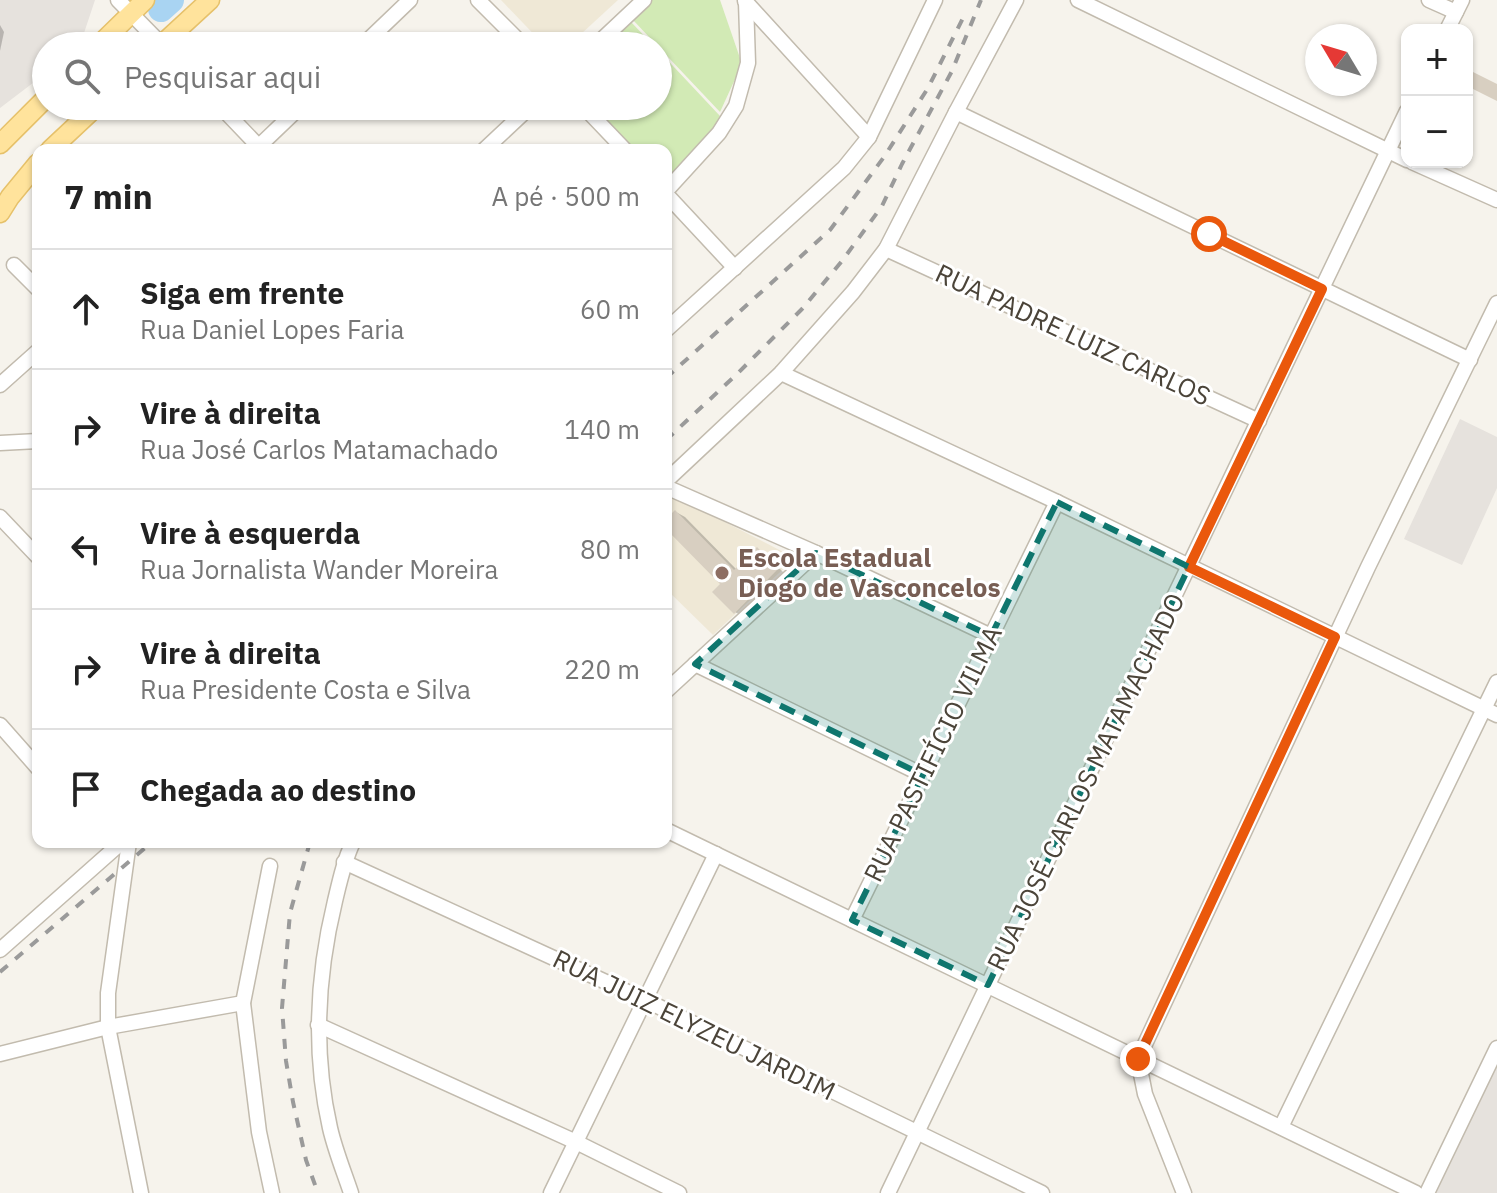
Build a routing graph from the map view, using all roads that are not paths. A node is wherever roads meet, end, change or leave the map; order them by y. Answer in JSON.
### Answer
{"nodes":[{"id":1,"x":145,"y":0,"type":"edge"},
{"id":2,"x":210,"y":0,"type":"edge"},
{"id":3,"x":410,"y":0,"type":"edge"},
{"id":4,"x":478,"y":0,"type":"edge"},
{"id":5,"x":644,"y":0,"type":"edge"},
{"id":6,"x":935,"y":0,"type":"edge"},
{"id":7,"x":1016,"y":0,"type":"edge"},
{"id":8,"x":1078,"y":0,"type":"edge"},
{"id":9,"x":1429,"y":0,"type":"edge"},
{"id":10,"x":745,"y":1,"type":"edge"},
{"id":11,"x":1459,"y":6,"type":"edge"},
{"id":12,"x":125,"y":7,"type":"edge"},
{"id":13,"x":1450,"y":24,"type":"edge"},
{"id":14,"x":108,"y":32,"type":"edge"},
{"id":15,"x":149,"y":32,"type":"edge"},
{"id":16,"x":177,"y":32,"type":"edge"},
{"id":17,"x":377,"y":32,"type":"edge"},
{"id":18,"x":510,"y":32,"type":"edge"},
{"id":19,"x":610,"y":32,"type":"edge"},
{"id":20,"x":32,"y":112,"type":"edge"},
{"id":21,"x":956,"y":112,"type":"junction"},
{"id":22,"x":82,"y":120,"type":"edge"},
{"id":23,"x":232,"y":120,"type":"edge"},
{"id":24,"x":287,"y":120,"type":"edge"},
{"id":25,"x":516,"y":120,"type":"edge"},
{"id":26,"x":596,"y":120,"type":"edge"},
{"id":27,"x":1401,"y":123,"type":"edge"},
{"id":28,"x":869,"y":137,"type":"junction"},
{"id":29,"x":0,"y":144,"type":"edge"},
{"id":30,"x":56,"y":144,"type":"edge"},
{"id":31,"x":254,"y":144,"type":"edge"},
{"id":32,"x":263,"y":144,"type":"edge"},
{"id":33,"x":490,"y":144,"type":"edge"},
{"id":34,"x":619,"y":144,"type":"edge"},
{"id":35,"x":1387,"y":151,"type":"junction"},
{"id":36,"x":1401,"y":157,"type":"edge"},
{"id":37,"x":1426,"y":168,"type":"edge"},
{"id":38,"x":32,"y":171,"type":"edge"},
{"id":39,"x":672,"y":185,"type":"edge"},
{"id":40,"x":672,"y":199,"type":"edge"},
{"id":41,"x":1497,"y":200,"type":"edge"},
{"id":42,"x":0,"y":213,"type":"edge"},
{"id":43,"x":886,"y":249,"type":"junction"},
{"id":44,"x":14,"y":265,"type":"dead end"},
{"id":45,"x":735,"y":268,"type":"junction"},
{"id":46,"x":32,"y":283,"type":"edge"},
{"id":47,"x":1322,"y":289,"type":"junction"},
{"id":48,"x":1497,"y":303,"type":"edge"},
{"id":49,"x":672,"y":325,"type":"edge"},
{"id":50,"x":32,"y":356,"type":"edge"},
{"id":51,"x":1470,"y":360,"type":"junction"},
{"id":52,"x":781,"y":373,"type":"junction"},
{"id":53,"x":0,"y":385,"type":"edge"},
{"id":54,"x":1259,"y":421,"type":"junction"},
{"id":55,"x":32,"y":441,"type":"edge"},
{"id":56,"x":0,"y":443,"type":"edge"},
{"id":57,"x":672,"y":475,"type":"edge"},
{"id":58,"x":672,"y":490,"type":"edge"},
{"id":59,"x":1057,"y":502,"type":"junction"},
{"id":60,"x":0,"y":517,"type":"edge"},
{"id":61,"x":32,"y":551,"type":"edge"},
{"id":62,"x":816,"y":553,"type":"junction"},
{"id":63,"x":1189,"y":567,"type":"junction"},
{"id":64,"x":991,"y":636,"type":"junction"},
{"id":65,"x":1335,"y":637,"type":"junction"},
{"id":66,"x":695,"y":664,"type":"junction"},
{"id":67,"x":1497,"y":682,"type":"edge"},
{"id":68,"x":672,"y":685,"type":"edge"},
{"id":69,"x":1490,"y":712,"type":"edge"},
{"id":70,"x":0,"y":725,"type":"edge"},
{"id":71,"x":32,"y":761,"type":"edge"},
{"id":72,"x":923,"y":775,"type":"junction"},
{"id":73,"x":672,"y":833,"type":"edge"},
{"id":74,"x":110,"y":848,"type":"edge"},
{"id":75,"x":115,"y":848,"type":"edge"},
{"id":76,"x":128,"y":848,"type":"edge"},
{"id":77,"x":350,"y":848,"type":"edge"},
{"id":78,"x":716,"y":854,"type":"junction"},
{"id":79,"x":344,"y":862,"type":"junction"},
{"id":80,"x":126,"y":865,"type":"junction"},
{"id":81,"x":270,"y":866,"type":"dead end"},
{"id":82,"x":852,"y":920,"type":"junction"},
{"id":83,"x":0,"y":950,"type":"edge"},
{"id":84,"x":988,"y":985,"type":"junction"},
{"id":85,"x":643,"y":999,"type":"junction"},
{"id":86,"x":243,"y":1003,"type":"junction"},
{"id":87,"x":318,"y":1025,"type":"junction"},
{"id":88,"x":108,"y":1027,"type":"junction"},
{"id":89,"x":1497,"y":1048,"type":"edge"},
{"id":90,"x":0,"y":1054,"type":"edge"},
{"id":91,"x":1138,"y":1059,"type":"junction"},
{"id":92,"x":1281,"y":1127,"type":"junction"},
{"id":93,"x":917,"y":1132,"type":"junction"},
{"id":94,"x":576,"y":1142,"type":"junction"},
{"id":95,"x":141,"y":1193,"type":"edge"},
{"id":96,"x":272,"y":1193,"type":"edge"},
{"id":97,"x":351,"y":1193,"type":"edge"},
{"id":98,"x":551,"y":1193,"type":"edge"},
{"id":99,"x":679,"y":1193,"type":"edge"},
{"id":100,"x":888,"y":1193,"type":"edge"},
{"id":101,"x":1042,"y":1193,"type":"edge"},
{"id":102,"x":1184,"y":1193,"type":"edge"},
{"id":103,"x":1416,"y":1193,"type":"edge"},
{"id":104,"x":1427,"y":1193,"type":"edge"}],
"edges":[{"from":1,"to":12,"type":"main road"},
{"from":2,"to":16,"type":"main road"},
{"from":3,"to":17,"type":"street"},
{"from":4,"to":18,"type":"street"},
{"from":5,"to":19,"type":"street"},
{"from":6,"to":28,"type":"street"},
{"from":7,"to":21,"type":"street"},
{"from":8,"to":35,"type":"street"},
{"from":9,"to":11,"type":"street"},
{"from":10,"to":28,"type":"street"},
{"from":10,"to":39,"type":"street"},
{"from":11,"to":13,"type":"street"},
{"from":12,"to":14,"type":"main road"},
{"from":12,"to":15,"type":"street"},
{"from":20,"to":29,"type":"main road"},
{"from":21,"to":43,"type":"street"},
{"from":21,"to":47,"type":"street"},
{"from":22,"to":30,"type":"main road"},
{"from":23,"to":31,"type":"street"},
{"from":24,"to":32,"type":"street"},
{"from":25,"to":33,"type":"street"},
{"from":26,"to":34,"type":"street"},
{"from":27,"to":35,"type":"street","name":"RUA JOSÉ CARLOS MATAMACHADO"},
{"from":28,"to":45,"type":"street"},
{"from":35,"to":36,"type":"street"},
{"from":35,"to":47,"type":"street","name":"RUA JOSÉ CARLOS MATAMACHADO"},
{"from":37,"to":41,"type":"street"},
{"from":38,"to":42,"type":"main road"},
{"from":40,"to":45,"type":"street"},
{"from":43,"to":52,"type":"street"},
{"from":43,"to":54,"type":"street","name":"RUA PADRE LUIZ CARLOS"},
{"from":44,"to":46,"type":"street"},
{"from":45,"to":49,"type":"street"},
{"from":47,"to":51,"type":"street"},
{"from":47,"to":54,"type":"street","name":"RUA JOSÉ CARLOS MATAMACHADO"},
{"from":48,"to":51,"type":"street"},
{"from":50,"to":53,"type":"street"},
{"from":51,"to":65,"type":"street"},
{"from":52,"to":57,"type":"street"},
{"from":52,"to":59,"type":"street"},
{"from":54,"to":63,"type":"street","name":"RUA JOSÉ CARLOS MATAMACHADO"},
{"from":55,"to":56,"type":"street"},
{"from":58,"to":62,"type":"street"},
{"from":59,"to":63,"type":"street"},
{"from":59,"to":64,"type":"street","name":"RUA PASTIFÍCIO VILMA"},
{"from":60,"to":61,"type":"street"},
{"from":62,"to":64,"type":"street"},
{"from":62,"to":66,"type":"street"},
{"from":63,"to":65,"type":"street"},
{"from":63,"to":84,"type":"street","name":"RUA JOSÉ CARLOS MATAMACHADO"},
{"from":64,"to":72,"type":"street","name":"RUA PASTIFÍCIO VILMA"},
{"from":65,"to":69,"type":"street"},
{"from":65,"to":91,"type":"street"},
{"from":66,"to":68,"type":"street"},
{"from":66,"to":72,"type":"street"},
{"from":67,"to":69,"type":"street"},
{"from":69,"to":92,"type":"street"},
{"from":70,"to":71,"type":"street"},
{"from":72,"to":82,"type":"street","name":"RUA PASTIFÍCIO VILMA"},
{"from":73,"to":78,"type":"street"},
{"from":74,"to":83,"type":"street"},
{"from":75,"to":80,"type":"street"},
{"from":76,"to":80,"type":"street"},
{"from":77,"to":79,"type":"street"},
{"from":78,"to":82,"type":"street"},
{"from":78,"to":85,"type":"street"},
{"from":79,"to":85,"type":"street","name":"RUA JUIZ ELYZEU JARDIM"},
{"from":79,"to":87,"type":"street"},
{"from":80,"to":88,"type":"street"},
{"from":81,"to":86,"type":"street"},
{"from":82,"to":84,"type":"street"},
{"from":84,"to":91,"type":"street"},
{"from":84,"to":93,"type":"street","name":"RUA JOSÉ CARLOS MATAMACHADO"},
{"from":85,"to":93,"type":"street","name":"RUA JUIZ ELYZEU JARDIM"},
{"from":85,"to":94,"type":"street"},
{"from":86,"to":88,"type":"street"},
{"from":86,"to":96,"type":"street"},
{"from":87,"to":94,"type":"street"},
{"from":87,"to":97,"type":"street"},
{"from":88,"to":90,"type":"street"},
{"from":88,"to":95,"type":"street"},
{"from":89,"to":104,"type":"street"},
{"from":91,"to":92,"type":"street"},
{"from":91,"to":102,"type":"street"},
{"from":92,"to":103,"type":"street"},
{"from":93,"to":100,"type":"street","name":"RUA JOSÉ CARLOS MATAMACHADO"},
{"from":93,"to":101,"type":"street","name":"RUA JUIZ ELYZEU JARDIM"},
{"from":94,"to":98,"type":"street"},
{"from":94,"to":99,"type":"street"}]}
